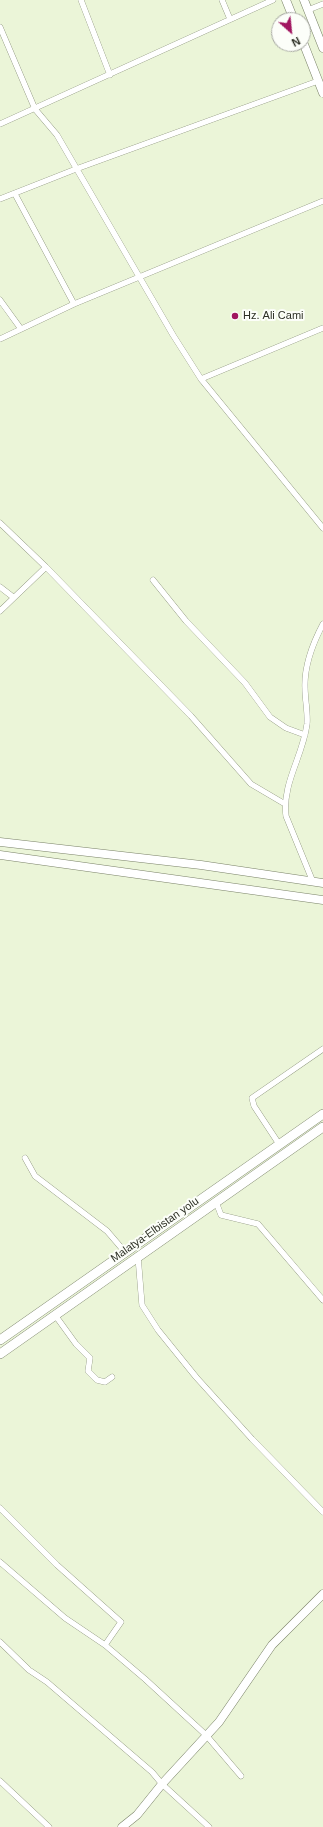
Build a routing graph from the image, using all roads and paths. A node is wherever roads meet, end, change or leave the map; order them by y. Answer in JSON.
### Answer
{"nodes":[{"id":1,"x":81,"y":0,"type":"edge"},
{"id":2,"x":222,"y":0,"type":"edge"},
{"id":3,"x":273,"y":0,"type":"edge"},
{"id":4,"x":286,"y":0,"type":"edge"},
{"id":5,"x":304,"y":0,"type":"edge"},
{"id":6,"x":323,"y":4,"type":"edge"},
{"id":7,"x":308,"y":10,"type":"junction"},
{"id":8,"x":291,"y":12,"type":"edge"},
{"id":9,"x":230,"y":19,"type":"junction"},
{"id":10,"x":0,"y":27,"type":"edge"},
{"id":11,"x":323,"y":48,"type":"edge"},
{"id":12,"x":307,"y":52,"type":"edge"},
{"id":13,"x":110,"y":75,"type":"junction"},
{"id":14,"x":318,"y":81,"type":"junction"},
{"id":15,"x":323,"y":93,"type":"edge"},
{"id":16,"x":35,"y":109,"type":"junction"},
{"id":17,"x":0,"y":124,"type":"edge"},
{"id":18,"x":76,"y":169,"type":"junction"},
{"id":19,"x":15,"y":194,"type":"junction"},
{"id":20,"x":0,"y":199,"type":"edge"},
{"id":21,"x":323,"y":200,"type":"edge"},
{"id":22,"x":139,"y":276,"type":"junction"},
{"id":23,"x":0,"y":300,"type":"edge"},
{"id":24,"x":74,"y":304,"type":"junction"},
{"id":25,"x":323,"y":328,"type":"edge"},
{"id":26,"x":20,"y":329,"type":"junction"},
{"id":27,"x":0,"y":339,"type":"edge"},
{"id":28,"x":201,"y":379,"type":"junction"},
{"id":29,"x":0,"y":523,"type":"edge"},
{"id":30,"x":323,"y":528,"type":"edge"},
{"id":31,"x":46,"y":567,"type":"junction"},
{"id":32,"x":153,"y":580,"type":"dead end"},
{"id":33,"x":0,"y":587,"type":"edge"},
{"id":34,"x":13,"y":597,"type":"junction"},
{"id":35,"x":0,"y":611,"type":"edge"},
{"id":36,"x":323,"y":624,"type":"edge"},
{"id":37,"x":305,"y":735,"type":"junction"},
{"id":38,"x":285,"y":804,"type":"junction"},
{"id":39,"x":0,"y":842,"type":"edge"},
{"id":40,"x":0,"y":856,"type":"edge"},
{"id":41,"x":313,"y":882,"type":"junction"},
{"id":42,"x":323,"y":883,"type":"edge"},
{"id":43,"x":323,"y":900,"type":"edge"},
{"id":44,"x":323,"y":1049,"type":"edge"},
{"id":45,"x":323,"y":1114,"type":"edge"},
{"id":46,"x":323,"y":1127,"type":"edge"},
{"id":47,"x":279,"y":1144,"type":"junction"},
{"id":48,"x":25,"y":1158,"type":"dead end"},
{"id":49,"x":216,"y":1202,"type":"junction"},
{"id":50,"x":125,"y":1252,"type":"junction"},
{"id":51,"x":138,"y":1256,"type":"junction"},
{"id":52,"x":323,"y":1300,"type":"edge"},
{"id":53,"x":55,"y":1315,"type":"junction"},
{"id":54,"x":0,"y":1340,"type":"edge"},
{"id":55,"x":0,"y":1354,"type":"edge"},
{"id":56,"x":112,"y":1377,"type":"dead end"},
{"id":57,"x":0,"y":1508,"type":"edge"},
{"id":58,"x":323,"y":1512,"type":"edge"},
{"id":59,"x":0,"y":1562,"type":"edge"},
{"id":60,"x":323,"y":1594,"type":"edge"},
{"id":61,"x":0,"y":1642,"type":"edge"},
{"id":62,"x":105,"y":1645,"type":"junction"},
{"id":63,"x":206,"y":1735,"type":"junction"},
{"id":64,"x":241,"y":1776,"type":"dead end"},
{"id":65,"x":0,"y":1781,"type":"edge"},
{"id":66,"x":162,"y":1784,"type":"junction"},
{"id":67,"x":49,"y":1827,"type":"edge"},
{"id":68,"x":122,"y":1827,"type":"edge"},
{"id":69,"x":209,"y":1827,"type":"edge"}],
"edges":[{"from":1,"to":13,"type":"street"},
{"from":2,"to":9,"type":"street"},
{"from":3,"to":9,"type":"street"},
{"from":4,"to":8,"type":"main road"},
{"from":5,"to":7,"type":"main road"},
{"from":6,"to":7,"type":"street"},
{"from":7,"to":11,"type":"main road"},
{"from":9,"to":13,"type":"street"},
{"from":10,"to":16,"type":"street"},
{"from":12,"to":14,"type":"main road"},
{"from":13,"to":16,"type":"street"},
{"from":14,"to":15,"type":"main road"},
{"from":14,"to":18,"type":"street"},
{"from":16,"to":17,"type":"street"},
{"from":16,"to":18,"type":"street"},
{"from":18,"to":19,"type":"street"},
{"from":18,"to":22,"type":"street"},
{"from":19,"to":20,"type":"street"},
{"from":19,"to":24,"type":"street"},
{"from":21,"to":22,"type":"street"},
{"from":22,"to":24,"type":"street"},
{"from":22,"to":28,"type":"street"},
{"from":23,"to":26,"type":"street"},
{"from":24,"to":26,"type":"street"},
{"from":25,"to":28,"type":"street"},
{"from":26,"to":27,"type":"street"},
{"from":28,"to":30,"type":"street"},
{"from":29,"to":31,"type":"street"},
{"from":31,"to":34,"type":"street"},
{"from":31,"to":38,"type":"street"},
{"from":32,"to":37,"type":"street"},
{"from":33,"to":34,"type":"street"},
{"from":34,"to":35,"type":"street"},
{"from":36,"to":37,"type":"street"},
{"from":37,"to":38,"type":"street"},
{"from":38,"to":41,"type":"street"},
{"from":39,"to":41,"type":"main road"},
{"from":40,"to":43,"type":"main road"},
{"from":41,"to":42,"type":"main road"},
{"from":44,"to":47,"type":"street"},
{"from":45,"to":47,"type":"main road","name":"Malatya-Elbistan yolu"},
{"from":46,"to":49,"type":"main road","name":"Malatya-Elbistan yolu"},
{"from":47,"to":50,"type":"main road","name":"Malatya-Elbistan yolu"},
{"from":48,"to":50,"type":"street"},
{"from":49,"to":51,"type":"main road","name":"Malatya-Elbistan yolu"},
{"from":49,"to":52,"type":"street"},
{"from":50,"to":54,"type":"main road","name":"Malatya-Elbistan yolu"},
{"from":51,"to":53,"type":"main road","name":"Malatya-Elbistan yolu"},
{"from":51,"to":58,"type":"street"},
{"from":53,"to":55,"type":"main road","name":"Malatya-Elbistan yolu"},
{"from":53,"to":56,"type":"street"},
{"from":57,"to":62,"type":"street"},
{"from":59,"to":62,"type":"street"},
{"from":60,"to":63,"type":"main road"},
{"from":61,"to":66,"type":"street"},
{"from":62,"to":63,"type":"street"},
{"from":63,"to":64,"type":"street"},
{"from":63,"to":66,"type":"main road"},
{"from":65,"to":67,"type":"street"},
{"from":66,"to":68,"type":"main road"},
{"from":66,"to":69,"type":"street"}]}
